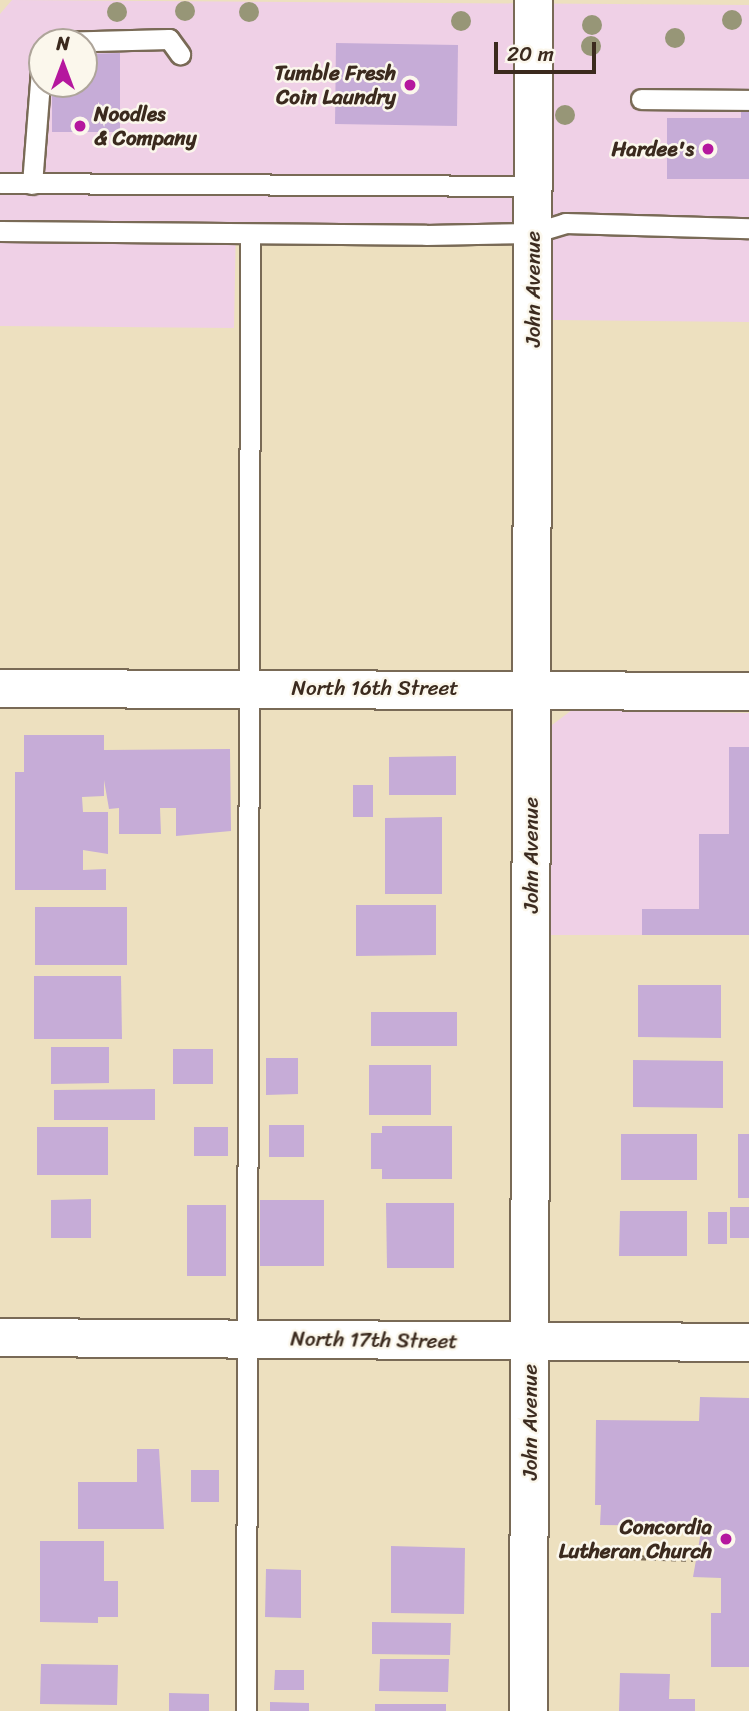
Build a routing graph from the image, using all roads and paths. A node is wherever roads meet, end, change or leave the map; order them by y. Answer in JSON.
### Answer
{"nodes":[{"id":1,"x":533,"y":0,"type":"edge"},
{"id":2,"x":98,"y":41,"type":"edge"},
{"id":3,"x":180,"y":54,"type":"dead end"},
{"id":4,"x":39,"y":98,"type":"edge"},
{"id":5,"x":641,"y":99,"type":"dead end"},
{"id":6,"x":749,"y":100,"type":"edge"},
{"id":7,"x":0,"y":183,"type":"edge"},
{"id":8,"x":32,"y":184,"type":"junction"},
{"id":9,"x":534,"y":186,"type":"junction"},
{"id":10,"x":749,"y":228,"type":"edge"},
{"id":11,"x":0,"y":231,"type":"edge"},
{"id":12,"x":533,"y":233,"type":"junction"},
{"id":13,"x":250,"y":235,"type":"junction"},
{"id":14,"x":0,"y":688,"type":"edge"},
{"id":15,"x":245,"y":688,"type":"junction"},
{"id":16,"x":531,"y":688,"type":"junction"},
{"id":17,"x":749,"y":691,"type":"edge"},
{"id":18,"x":0,"y":1336,"type":"edge"},
{"id":19,"x":247,"y":1339,"type":"junction"},
{"id":20,"x":530,"y":1342,"type":"junction"},
{"id":21,"x":749,"y":1342,"type":"edge"},
{"id":22,"x":529,"y":1554,"type":"junction"},
{"id":23,"x":693,"y":1559,"type":"dead end"},
{"id":24,"x":246,"y":1711,"type":"edge"},
{"id":25,"x":528,"y":1711,"type":"edge"}],
"edges":[{"from":1,"to":9,"type":"street","name":"John Avenue"},
{"from":2,"to":3,"type":"lane"},
{"from":4,"to":8,"type":"lane"},
{"from":5,"to":6,"type":"lane"},
{"from":7,"to":8,"type":"lane"},
{"from":8,"to":9,"type":"lane"},
{"from":9,"to":12,"type":"street","name":"John Avenue"},
{"from":10,"to":12,"type":"lane"},
{"from":11,"to":13,"type":"lane"},
{"from":12,"to":13,"type":"lane"},
{"from":12,"to":16,"type":"street","name":"John Avenue"},
{"from":13,"to":15,"type":"lane"},
{"from":14,"to":15,"type":"street","name":"North 16th Street"},
{"from":15,"to":16,"type":"street","name":"North 16th Street"},
{"from":15,"to":19,"type":"lane"},
{"from":16,"to":17,"type":"street","name":"North 16th Street"},
{"from":16,"to":20,"type":"street","name":"John Avenue"},
{"from":18,"to":19,"type":"street","name":"North 17th Street"},
{"from":19,"to":20,"type":"street","name":"North 17th Street"},
{"from":19,"to":24,"type":"lane"},
{"from":20,"to":21,"type":"street","name":"North 17th Street"},
{"from":20,"to":22,"type":"street","name":"John Avenue"},
{"from":22,"to":23,"type":"path"},
{"from":22,"to":25,"type":"street","name":"John Avenue"}]}
